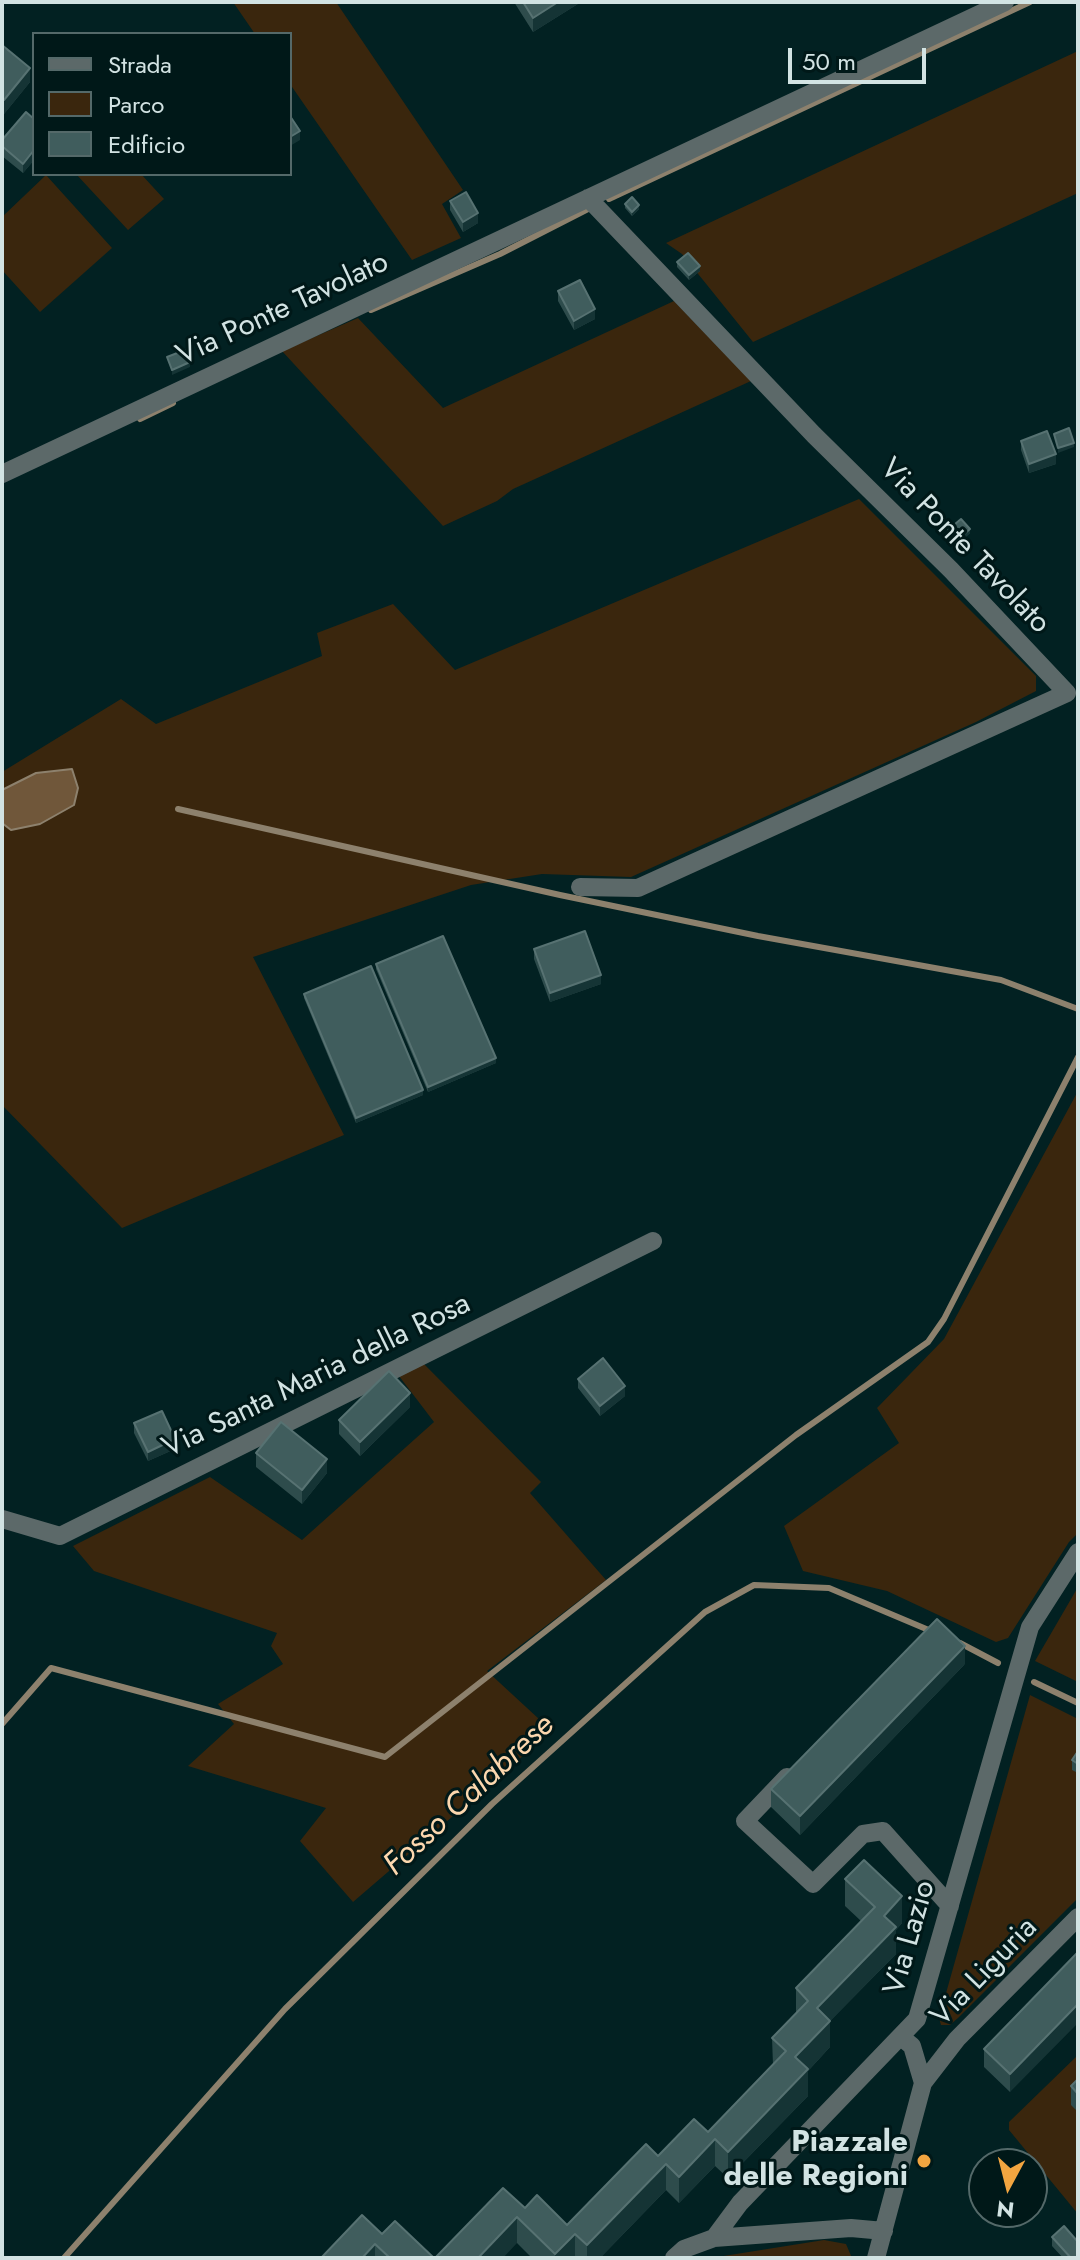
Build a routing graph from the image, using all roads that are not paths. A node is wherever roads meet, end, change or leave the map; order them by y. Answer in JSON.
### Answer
{"nodes":[{"id":1,"x":1005,"y":2,"type":"edge"},
{"id":2,"x":588,"y":198,"type":"junction"},
{"id":3,"x":2,"y":474,"type":"edge"},
{"id":4,"x":580,"y":887,"type":"dead end"},
{"id":5,"x":653,"y":1241,"type":"dead end"},
{"id":6,"x":2,"y":1519,"type":"edge"},
{"id":7,"x":1078,"y":1552,"type":"edge"},
{"id":8,"x":797,"y":1766,"type":"edge"},
{"id":9,"x":950,"y":1906,"type":"junction"},
{"id":10,"x":1078,"y":1917,"type":"edge"},
{"id":11,"x":906,"y":2042,"type":"junction"},
{"id":12,"x":928,"y":2077,"type":"junction"},
{"id":13,"x":884,"y":2231,"type":"junction"},
{"id":14,"x":714,"y":2238,"type":"junction"},
{"id":15,"x":674,"y":2258,"type":"edge"},
{"id":16,"x":876,"y":2258,"type":"edge"}],
"edges":[{"from":1,"to":2,"type":"street","name":"Via Ponte Tavolato"},
{"from":2,"to":3,"type":"street","name":"Via Ponte Tavolato"},
{"from":2,"to":4,"type":"street","name":"Via Ponte Tavolato"},
{"from":5,"to":6,"type":"street","name":"Via Santa Maria della Rosa"},
{"from":7,"to":9,"type":"street","name":"Via Lazio"},
{"from":8,"to":9,"type":"street"},
{"from":9,"to":11,"type":"street","name":"Via Lazio"},
{"from":10,"to":12,"type":"street","name":"Via Liguria"},
{"from":11,"to":12,"type":"street"},
{"from":11,"to":14,"type":"street","name":"Via Lazio"},
{"from":12,"to":13,"type":"street"},
{"from":13,"to":14,"type":"street"},
{"from":13,"to":16,"type":"street"},
{"from":14,"to":15,"type":"street","name":"Via Lazio"}]}
